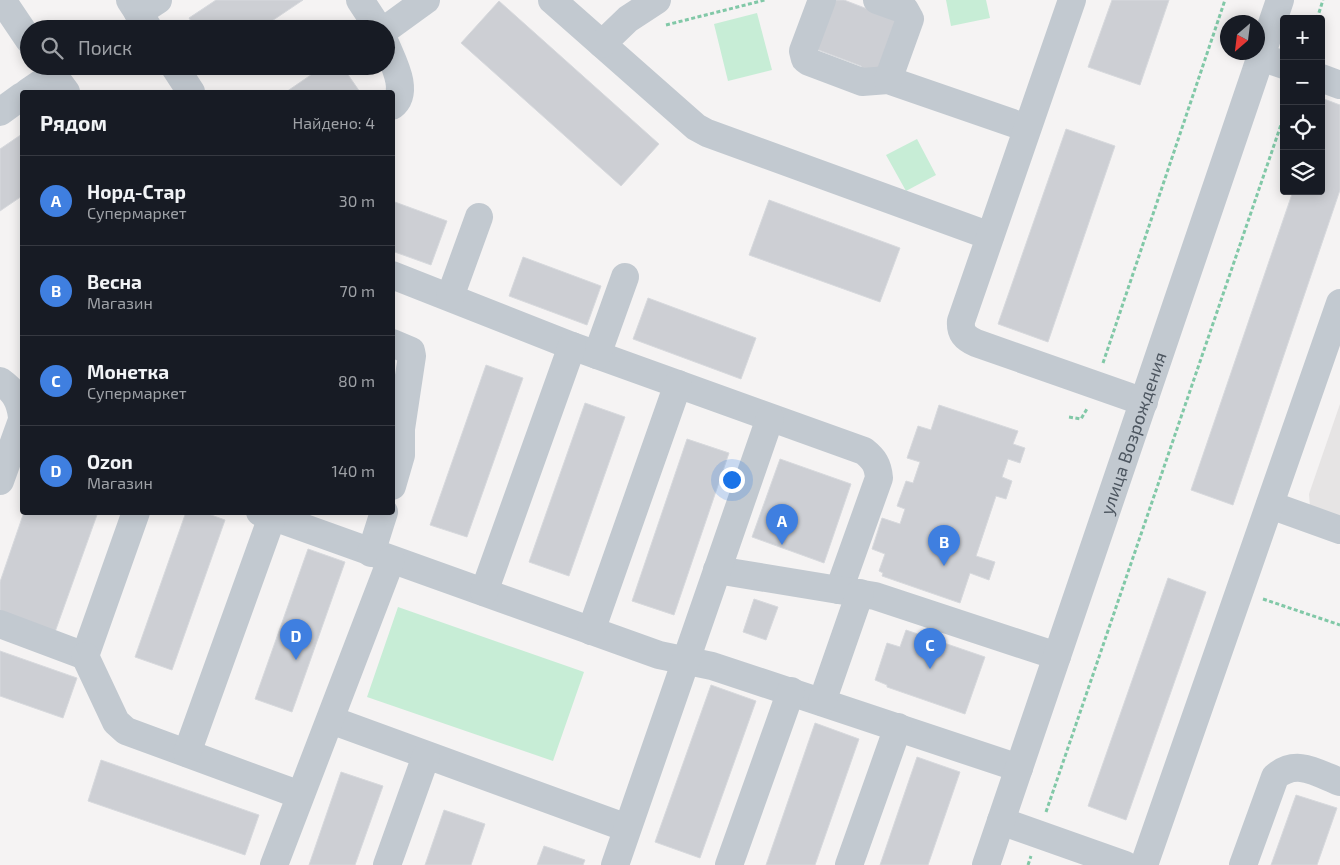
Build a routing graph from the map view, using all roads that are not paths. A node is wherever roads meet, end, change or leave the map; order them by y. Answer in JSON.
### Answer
{"nodes":[{"id":1,"x":2,"y":0,"type":"edge"},
{"id":2,"x":360,"y":0,"type":"edge"},
{"id":3,"x":426,"y":0,"type":"edge"},
{"id":4,"x":552,"y":0,"type":"edge"},
{"id":5,"x":822,"y":0,"type":"edge"},
{"id":6,"x":877,"y":0,"type":"edge"},
{"id":7,"x":1072,"y":0,"type":"edge"},
{"id":8,"x":1280,"y":0,"type":"edge"},
{"id":9,"x":660,"y":13,"type":"edge"},
{"id":10,"x":373,"y":20,"type":"edge"},
{"id":11,"x":395,"y":22,"type":"edge"},
{"id":12,"x":20,"y":27,"type":"edge"},
{"id":13,"x":602,"y":44,"type":"junction"},
{"id":14,"x":1272,"y":61,"type":"edge"},
{"id":15,"x":395,"y":74,"type":"edge"},
{"id":16,"x":180,"y":75,"type":"edge"},
{"id":17,"x":55,"y":78,"type":"edge"},
{"id":18,"x":888,"y":80,"type":"junction"},
{"id":19,"x":32,"y":90,"type":"edge"},
{"id":20,"x":190,"y":90,"type":"edge"},
{"id":21,"x":20,"y":97,"type":"edge"},
{"id":22,"x":395,"y":104,"type":"edge"},
{"id":23,"x":0,"y":112,"type":"edge"},
{"id":24,"x":1027,"y":128,"type":"junction"},
{"id":25,"x":480,"y":217,"type":"dead end"},
{"id":26,"x":990,"y":236,"type":"junction"},
{"id":27,"x":395,"y":276,"type":"edge"},
{"id":28,"x":625,"y":277,"type":"dead end"},
{"id":29,"x":450,"y":297,"type":"junction"},
{"id":30,"x":1340,"y":303,"type":"edge"},
{"id":31,"x":395,"y":344,"type":"edge"},
{"id":32,"x":584,"y":351,"type":"junction"},
{"id":33,"x":0,"y":381,"type":"edge"},
{"id":34,"x":678,"y":384,"type":"junction"},
{"id":35,"x":1144,"y":402,"type":"junction"},
{"id":36,"x":20,"y":405,"type":"edge"},
{"id":37,"x":770,"y":418,"type":"junction"},
{"id":38,"x":20,"y":424,"type":"edge"},
{"id":39,"x":395,"y":476,"type":"edge"},
{"id":40,"x":0,"y":481,"type":"edge"},
{"id":41,"x":1270,"y":505,"type":"junction"},
{"id":42,"x":135,"y":515,"type":"edge"},
{"id":43,"x":266,"y":515,"type":"edge"},
{"id":44,"x":384,"y":515,"type":"edge"},
{"id":45,"x":1340,"y":530,"type":"edge"},
{"id":46,"x":381,"y":556,"type":"junction"},
{"id":47,"x":717,"y":570,"type":"junction"},
{"id":48,"x":484,"y":592,"type":"junction"},
{"id":49,"x":850,"y":592,"type":"junction"},
{"id":50,"x":0,"y":624,"type":"edge"},
{"id":51,"x":591,"y":631,"type":"junction"},
{"id":52,"x":85,"y":656,"type":"junction"},
{"id":53,"x":1057,"y":656,"type":"junction"},
{"id":54,"x":686,"y":660,"type":"junction"},
{"id":55,"x":791,"y":691,"type":"junction"},
{"id":56,"x":822,"y":702,"type":"junction"},
{"id":57,"x":332,"y":720,"type":"junction"},
{"id":58,"x":898,"y":727,"type":"junction"},
{"id":59,"x":187,"y":753,"type":"junction"},
{"id":60,"x":426,"y":756,"type":"junction"},
{"id":61,"x":1019,"y":768,"type":"junction"},
{"id":62,"x":1340,"y":782,"type":"edge"},
{"id":63,"x":300,"y":794,"type":"junction"},
{"id":64,"x":1001,"y":821,"type":"junction"},
{"id":65,"x":627,"y":828,"type":"junction"},
{"id":66,"x":274,"y":865,"type":"edge"},
{"id":67,"x":387,"y":865,"type":"edge"},
{"id":68,"x":615,"y":865,"type":"edge"},
{"id":69,"x":729,"y":865,"type":"edge"},
{"id":70,"x":848,"y":865,"type":"edge"},
{"id":71,"x":986,"y":865,"type":"edge"},
{"id":72,"x":1126,"y":865,"type":"edge"},
{"id":73,"x":1144,"y":865,"type":"edge"},
{"id":74,"x":1243,"y":865,"type":"edge"}],
"edges":[{"from":1,"to":12,"type":"street"},
{"from":2,"to":10,"type":"street"},
{"from":3,"to":11,"type":"street"},
{"from":4,"to":13,"type":"street"},
{"from":5,"to":18,"type":"street"},
{"from":6,"to":18,"type":"street"},
{"from":7,"to":24,"type":"street"},
{"from":8,"to":14,"type":"street","name":"улица Возрождения"},
{"from":9,"to":13,"type":"street"},
{"from":13,"to":26,"type":"street"},
{"from":14,"to":35,"type":"street","name":"улица Возрождения"},
{"from":15,"to":22,"type":"street"},
{"from":16,"to":20,"type":"street"},
{"from":17,"to":19,"type":"street"},
{"from":18,"to":24,"type":"street"},
{"from":21,"to":23,"type":"street"},
{"from":24,"to":26,"type":"street"},
{"from":25,"to":29,"type":"street"},
{"from":26,"to":35,"type":"street"},
{"from":27,"to":29,"type":"street"},
{"from":28,"to":32,"type":"street"},
{"from":29,"to":32,"type":"street"},
{"from":30,"to":41,"type":"street"},
{"from":31,"to":39,"type":"street"},
{"from":32,"to":34,"type":"street"},
{"from":32,"to":48,"type":"street"},
{"from":33,"to":36,"type":"street"},
{"from":34,"to":37,"type":"street"},
{"from":34,"to":51,"type":"street"},
{"from":35,"to":53,"type":"street","name":"улица Возрождения"},
{"from":37,"to":47,"type":"street"},
{"from":37,"to":49,"type":"street"},
{"from":38,"to":40,"type":"street"},
{"from":41,"to":45,"type":"street"},
{"from":41,"to":73,"type":"street"},
{"from":42,"to":52,"type":"street"},
{"from":43,"to":46,"type":"street"},
{"from":43,"to":59,"type":"street"},
{"from":44,"to":46,"type":"street"},
{"from":46,"to":48,"type":"street"},
{"from":46,"to":57,"type":"street"},
{"from":47,"to":49,"type":"street"},
{"from":47,"to":54,"type":"street"},
{"from":48,"to":51,"type":"street"},
{"from":49,"to":53,"type":"street"},
{"from":49,"to":56,"type":"street"},
{"from":50,"to":52,"type":"street"},
{"from":51,"to":54,"type":"street"},
{"from":52,"to":59,"type":"street"},
{"from":53,"to":61,"type":"street","name":"улица Возрождения"},
{"from":54,"to":55,"type":"street"},
{"from":54,"to":65,"type":"street"},
{"from":55,"to":56,"type":"street"},
{"from":55,"to":69,"type":"street"},
{"from":56,"to":58,"type":"street"},
{"from":57,"to":60,"type":"street"},
{"from":57,"to":63,"type":"street"},
{"from":58,"to":61,"type":"street"},
{"from":58,"to":70,"type":"street"},
{"from":59,"to":63,"type":"street"},
{"from":60,"to":65,"type":"street"},
{"from":60,"to":67,"type":"street"},
{"from":61,"to":64,"type":"street","name":"улица Возрождения"},
{"from":62,"to":74,"type":"street"},
{"from":63,"to":66,"type":"street"},
{"from":64,"to":71,"type":"street","name":"улица Возрождения"},
{"from":64,"to":72,"type":"street"},
{"from":65,"to":68,"type":"street"}]}
